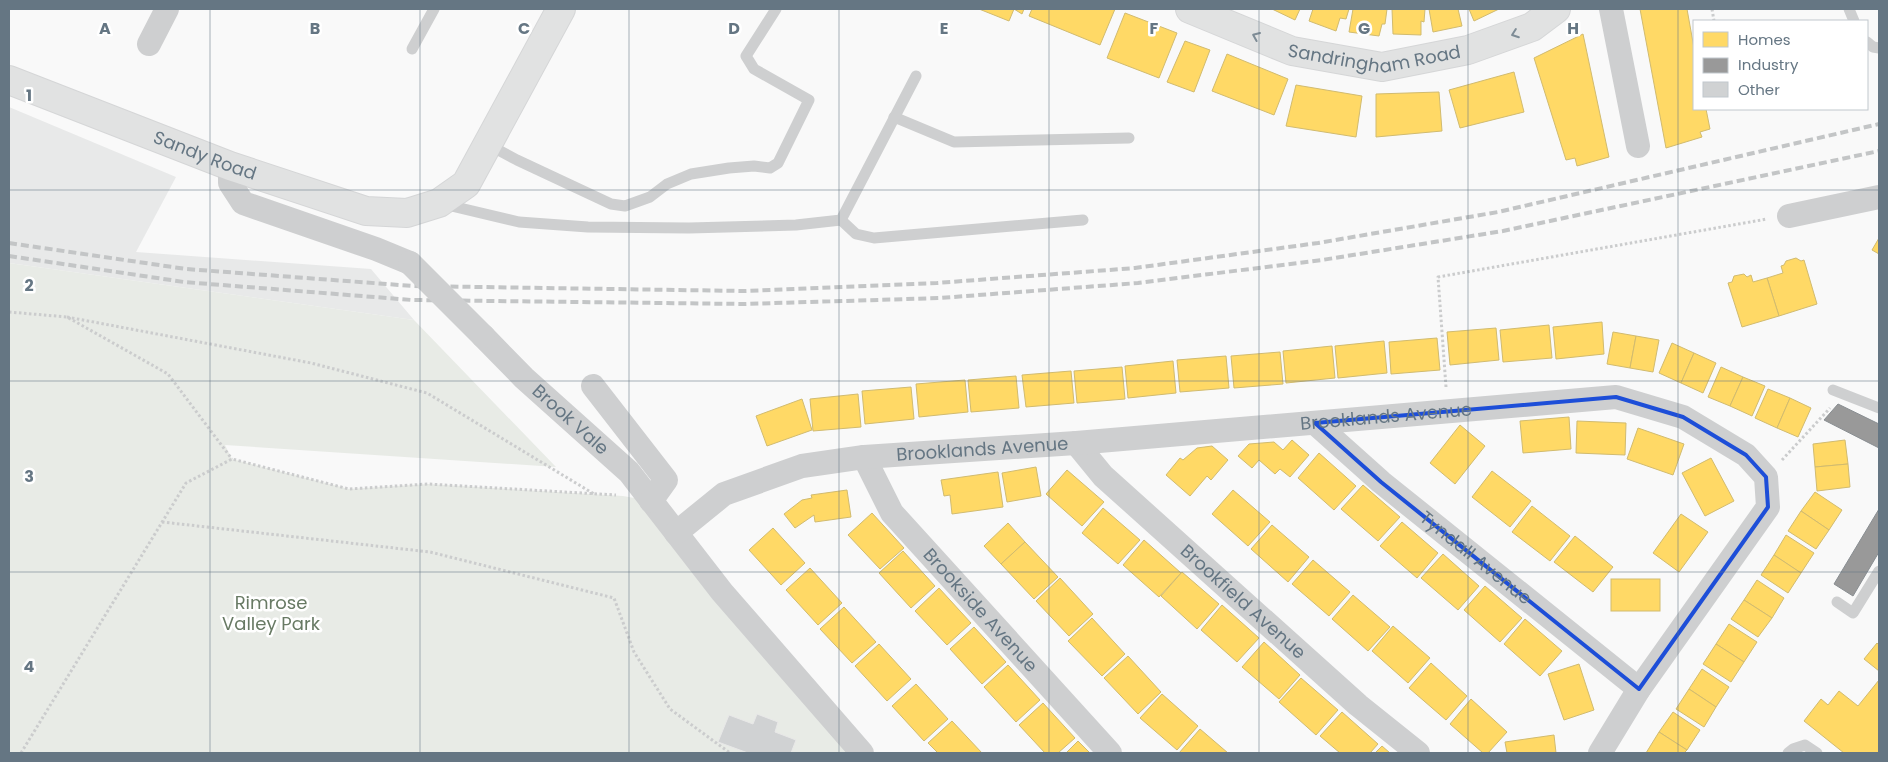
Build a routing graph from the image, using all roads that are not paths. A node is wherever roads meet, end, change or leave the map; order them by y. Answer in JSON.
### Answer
{"nodes":[{"id":1,"x":167,"y":9,"type":"edge"},
{"id":2,"x":434,"y":9,"type":"edge"},
{"id":3,"x":561,"y":9,"type":"edge"},
{"id":4,"x":776,"y":9,"type":"edge"},
{"id":5,"x":1190,"y":9,"type":"edge"},
{"id":6,"x":1556,"y":9,"type":"edge"},
{"id":7,"x":1611,"y":9,"type":"edge"},
{"id":8,"x":1868,"y":43,"type":"edge"},
{"id":9,"x":149,"y":44,"type":"dead end"},
{"id":10,"x":1879,"y":48,"type":"edge"},
{"id":11,"x":412,"y":49,"type":"dead end"},
{"id":12,"x":916,"y":76,"type":"dead end"},
{"id":13,"x":9,"y":80,"type":"edge"},
{"id":14,"x":894,"y":117,"type":"junction"},
{"id":15,"x":1129,"y":138,"type":"dead end"},
{"id":16,"x":487,"y":144,"type":"junction"},
{"id":17,"x":1638,"y":146,"type":"dead end"},
{"id":18,"x":230,"y":166,"type":"junction"},
{"id":19,"x":1879,"y":196,"type":"edge"},
{"id":20,"x":439,"y":203,"type":"junction"},
{"id":21,"x":1788,"y":216,"type":"road end"},
{"id":22,"x":841,"y":220,"type":"junction"},
{"id":23,"x":1084,"y":220,"type":"dead end"},
{"id":24,"x":593,"y":386,"type":"dead end"},
{"id":25,"x":1839,"y":392,"type":"road end"},
{"id":26,"x":1879,"y":408,"type":"edge"},
{"id":27,"x":1315,"y":423,"type":"junction"},
{"id":28,"x":1076,"y":443,"type":"junction"},
{"id":29,"x":864,"y":458,"type":"junction"},
{"id":30,"x":651,"y":501,"type":"junction"},
{"id":31,"x":676,"y":533,"type":"junction"},
{"id":32,"x":1879,"y":571,"type":"edge"},
{"id":33,"x":1837,"y":602,"type":"dead end"},
{"id":34,"x":1639,"y":689,"type":"junction"},
{"id":35,"x":862,"y":753,"type":"edge"},
{"id":36,"x":1110,"y":753,"type":"edge"},
{"id":37,"x":1418,"y":753,"type":"edge"},
{"id":38,"x":1600,"y":753,"type":"edge"},
{"id":39,"x":1788,"y":753,"type":"edge"},
{"id":40,"x":1817,"y":753,"type":"edge"}],
"edges":[{"from":1,"to":9,"type":"street"},
{"from":2,"to":11,"type":"lane"},
{"from":3,"to":16,"type":"main road"},
{"from":4,"to":16,"type":"lane"},
{"from":6,"to":5,"type":"main road","name":"Sandringham Road","one_way":true},
{"from":7,"to":17,"type":"street"},
{"from":8,"to":10,"type":"lane"},
{"from":12,"to":14,"type":"lane"},
{"from":13,"to":18,"type":"main road","name":"Sandy Road"},
{"from":14,"to":15,"type":"lane"},
{"from":14,"to":22,"type":"lane"},
{"from":16,"to":20,"type":"main road"},
{"from":18,"to":20,"type":"main road","name":"Sandy Road"},
{"from":18,"to":30,"type":"street","name":"Brook Vale","bridge":true},
{"from":19,"to":21,"type":"street"},
{"from":20,"to":22,"type":"lane"},
{"from":22,"to":23,"type":"lane"},
{"from":24,"to":30,"type":"street"},
{"from":25,"to":26,"type":"lane"},
{"from":27,"to":28,"type":"street","name":"Brooklands Avenue"},
{"from":27,"to":34,"type":"street","name":"Tyndall Avenue"},
{"from":27,"to":34,"type":"street","name":"Brooklands Avenue"},
{"from":28,"to":29,"type":"street","name":"Brooklands Avenue"},
{"from":28,"to":37,"type":"street","name":"Brookfield Avenue"},
{"from":29,"to":31,"type":"street","name":"Brooklands Avenue"},
{"from":29,"to":36,"type":"street","name":"Brookside Avenue"},
{"from":30,"to":31,"type":"street","name":"Brook Vale"},
{"from":31,"to":35,"type":"street","name":"Brook Vale"},
{"from":32,"to":33,"type":"lane"},
{"from":34,"to":38,"type":"street"},
{"from":39,"to":40,"type":"lane"}]}
